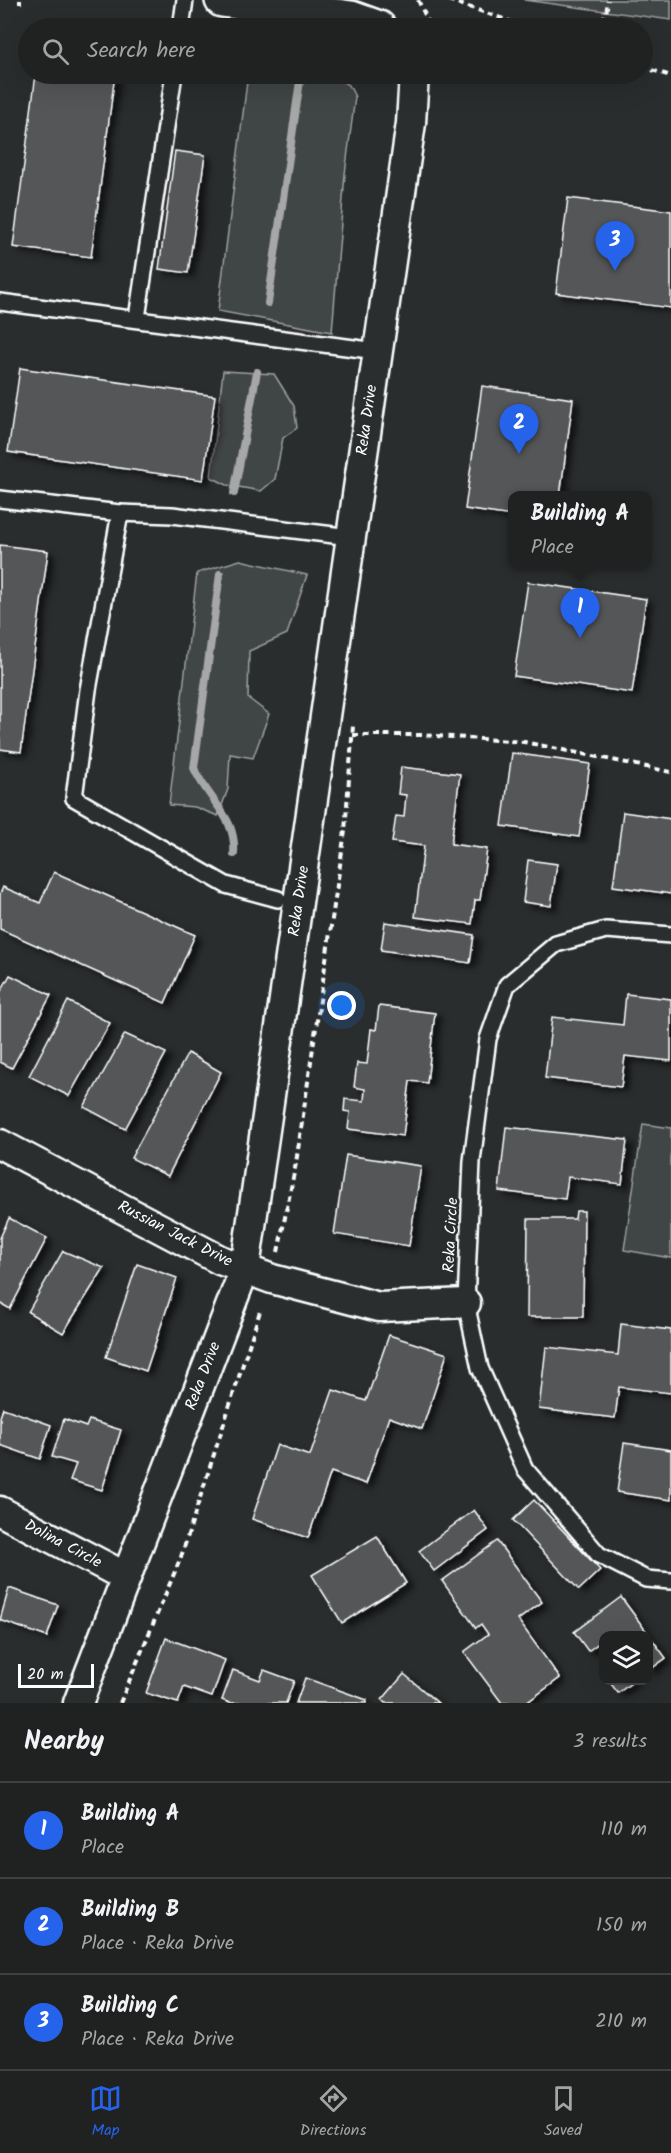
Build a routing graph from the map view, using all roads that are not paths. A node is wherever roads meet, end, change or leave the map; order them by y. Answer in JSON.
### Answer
{"nodes":[{"id":1,"x":185,"y":0,"type":"edge"},
{"id":2,"x":222,"y":0,"type":"edge"},
{"id":3,"x":182,"y":18,"type":"edge"},
{"id":4,"x":351,"y":18,"type":"edge"},
{"id":5,"x":172,"y":84,"type":"edge"},
{"id":6,"x":413,"y":84,"type":"edge"},
{"id":7,"x":0,"y":303,"type":"edge"},
{"id":8,"x":137,"y":318,"type":"junction"},
{"id":9,"x":377,"y":351,"type":"junction"},
{"id":10,"x":0,"y":499,"type":"edge"},
{"id":11,"x":120,"y":513,"type":"junction"},
{"id":12,"x":350,"y":537,"type":"junction"},
{"id":13,"x":278,"y":900,"type":"dead end"},
{"id":14,"x":671,"y":935,"type":"edge"},
{"id":15,"x":0,"y":1143,"type":"edge"},
{"id":16,"x":245,"y":1268,"type":"junction"},
{"id":17,"x":466,"y":1303,"type":"junction"},
{"id":18,"x":0,"y":1511,"type":"edge"},
{"id":19,"x":126,"y":1576,"type":"junction"},
{"id":20,"x":671,"y":1581,"type":"edge"},
{"id":21,"x":78,"y":1703,"type":"edge"}],
"edges":[{"from":1,"to":3,"type":"lane"},
{"from":2,"to":4,"type":"street"},
{"from":5,"to":8,"type":"lane"},
{"from":6,"to":9,"type":"street","name":"Reka Drive"},
{"from":7,"to":8,"type":"lane"},
{"from":8,"to":9,"type":"lane"},
{"from":9,"to":12,"type":"street","name":"Reka Drive"},
{"from":10,"to":11,"type":"lane"},
{"from":11,"to":12,"type":"lane"},
{"from":11,"to":13,"type":"lane"},
{"from":12,"to":16,"type":"street","name":"Reka Drive"},
{"from":14,"to":17,"type":"lane","name":"Reka Circle"},
{"from":15,"to":16,"type":"street","name":"Russian Jack Drive"},
{"from":16,"to":17,"type":"street","name":"Russian Jack Drive"},
{"from":16,"to":19,"type":"street","name":"Reka Drive"},
{"from":17,"to":20,"type":"lane","name":"Reka Circle"},
{"from":18,"to":19,"type":"street","name":"Dolina Circle"},
{"from":19,"to":21,"type":"street","name":"Reka Drive"}]}
